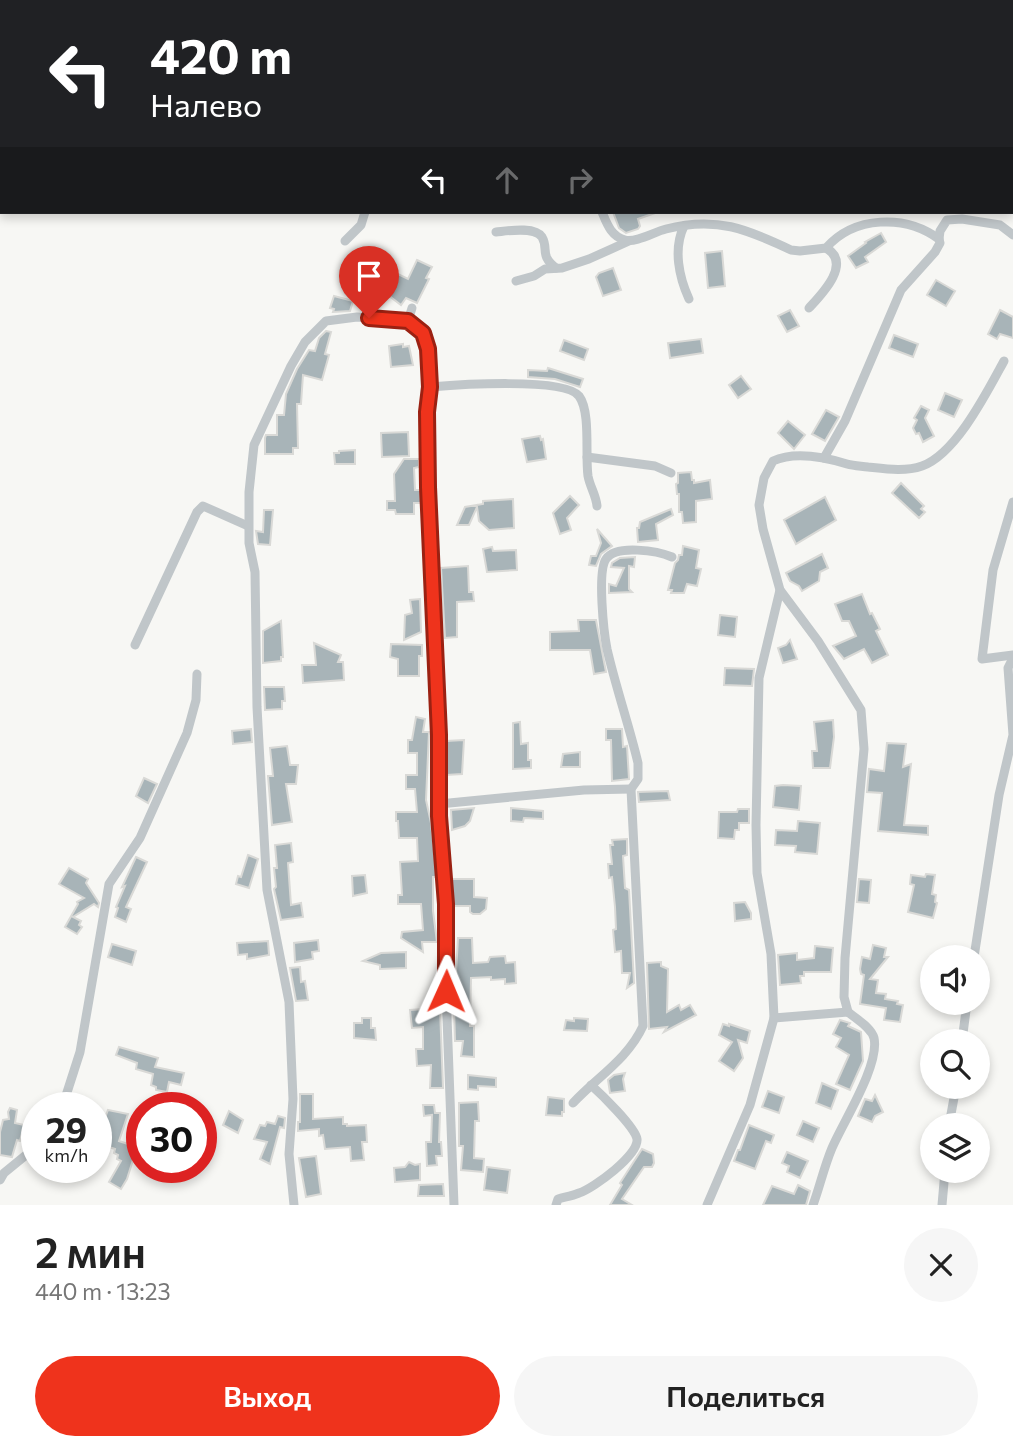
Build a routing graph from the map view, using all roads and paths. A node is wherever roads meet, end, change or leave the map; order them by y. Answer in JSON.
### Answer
{"nodes":[{"id":1,"x":364,"y":214,"type":"edge"},
{"id":2,"x":603,"y":214,"type":"edge"},
{"id":3,"x":906,"y":214,"type":"dead end"},
{"id":4,"x":945,"y":216,"type":"edge"},
{"id":5,"x":911,"y":223,"type":"junction"},
{"id":6,"x":684,"y":226,"type":"junction"},
{"id":7,"x":496,"y":232,"type":"dead end"},
{"id":8,"x":1013,"y":235,"type":"edge"},
{"id":9,"x":939,"y":239,"type":"junction"},
{"id":10,"x":345,"y":241,"type":"dead end"},
{"id":11,"x":629,"y":241,"type":"junction"},
{"id":12,"x":826,"y":248,"type":"junction"},
{"id":13,"x":555,"y":268,"type":"junction"},
{"id":14,"x":516,"y":281,"type":"dead end"},
{"id":15,"x":689,"y":299,"type":"dead end"},
{"id":16,"x":412,"y":308,"type":"dead end"},
{"id":17,"x":809,"y":308,"type":"dead end"},
{"id":18,"x":408,"y":321,"type":"junction"},
{"id":19,"x":1004,"y":361,"type":"dead end"},
{"id":20,"x":430,"y":387,"type":"junction"},
{"id":21,"x":587,"y":457,"type":"junction"},
{"id":22,"x":824,"y":458,"type":"junction"},
{"id":23,"x":671,"y":473,"type":"dead end"},
{"id":24,"x":1013,"y":502,"type":"edge"},
{"id":25,"x":597,"y":506,"type":"dead end"},
{"id":26,"x":248,"y":526,"type":"junction"},
{"id":27,"x":672,"y":557,"type":"dead end"},
{"id":28,"x":780,"y":590,"type":"junction"},
{"id":29,"x":135,"y":645,"type":"dead end"},
{"id":30,"x":1013,"y":657,"type":"edge"},
{"id":31,"x":197,"y":674,"type":"dead end"},
{"id":32,"x":638,"y":779,"type":"junction"},
{"id":33,"x":644,"y":788,"type":"dead end"},
{"id":34,"x":631,"y":789,"type":"junction"},
{"id":35,"x":439,"y":804,"type":"junction"},
{"id":36,"x":976,"y":945,"type":"edge"},
{"id":37,"x":848,"y":1012,"type":"junction"},
{"id":38,"x":774,"y":1017,"type":"junction"},
{"id":39,"x":591,"y":1085,"type":"junction"},
{"id":40,"x":67,"y":1092,"type":"edge"},
{"id":41,"x":573,"y":1103,"type":"dead end"},
{"id":42,"x":21,"y":1160,"type":"edge"},
{"id":43,"x":0,"y":1180,"type":"edge"},
{"id":44,"x":944,"y":1183,"type":"edge"},
{"id":45,"x":294,"y":1205,"type":"edge"},
{"id":46,"x":454,"y":1205,"type":"edge"},
{"id":47,"x":556,"y":1205,"type":"edge"},
{"id":48,"x":707,"y":1205,"type":"edge"},
{"id":49,"x":813,"y":1205,"type":"edge"},
{"id":50,"x":942,"y":1205,"type":"edge"}],
"edges":[{"from":1,"to":10,"type":"street"},
{"from":2,"to":11,"type":"street"},
{"from":3,"to":5,"type":"street"},
{"from":4,"to":8,"type":"street"},
{"from":4,"to":9,"type":"street"},
{"from":5,"to":9,"type":"street"},
{"from":5,"to":12,"type":"street"},
{"from":6,"to":11,"type":"street"},
{"from":6,"to":12,"type":"street"},
{"from":6,"to":15,"type":"street"},
{"from":7,"to":13,"type":"street"},
{"from":9,"to":22,"type":"street"},
{"from":11,"to":13,"type":"street"},
{"from":12,"to":17,"type":"street"},
{"from":13,"to":14,"type":"street"},
{"from":16,"to":18,"type":"street"},
{"from":18,"to":20,"type":"street"},
{"from":18,"to":26,"type":"street"},
{"from":19,"to":22,"type":"street"},
{"from":20,"to":21,"type":"street"},
{"from":20,"to":35,"type":"street"},
{"from":21,"to":23,"type":"street"},
{"from":21,"to":25,"type":"street"},
{"from":22,"to":28,"type":"street"},
{"from":24,"to":30,"type":"street"},
{"from":26,"to":29,"type":"street"},
{"from":26,"to":45,"type":"street"},
{"from":27,"to":32,"type":"street"},
{"from":28,"to":37,"type":"street"},
{"from":28,"to":38,"type":"street"},
{"from":30,"to":36,"type":"street"},
{"from":31,"to":40,"type":"street"},
{"from":32,"to":33,"type":"street"},
{"from":32,"to":34,"type":"street"},
{"from":34,"to":35,"type":"street"},
{"from":34,"to":39,"type":"street"},
{"from":35,"to":46,"type":"street"},
{"from":37,"to":38,"type":"street"},
{"from":37,"to":49,"type":"street"},
{"from":38,"to":48,"type":"street"},
{"from":39,"to":41,"type":"street"},
{"from":39,"to":47,"type":"street"},
{"from":42,"to":43,"type":"street"},
{"from":44,"to":50,"type":"street"}]}
